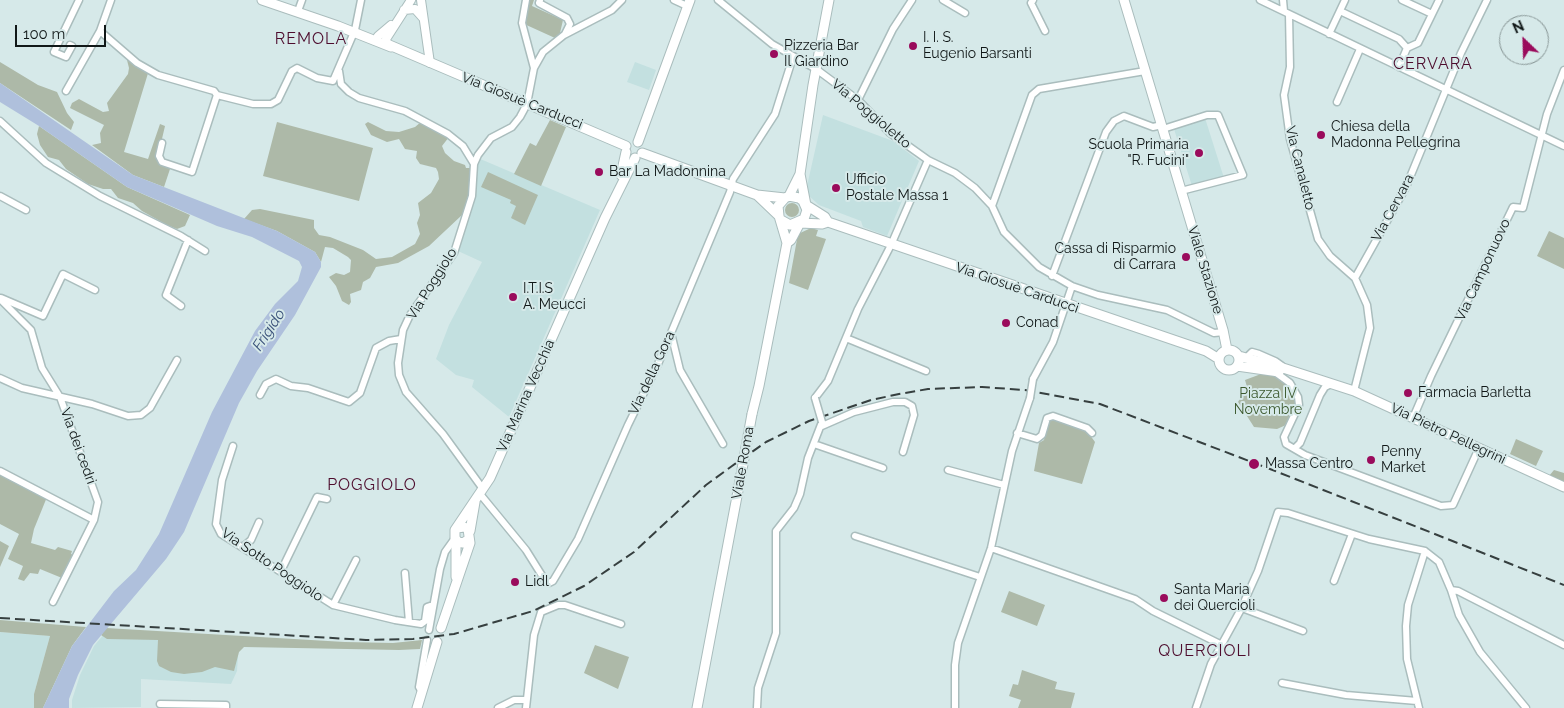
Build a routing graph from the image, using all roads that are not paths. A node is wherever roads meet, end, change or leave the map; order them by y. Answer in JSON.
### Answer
{"nodes":[{"id":1,"x":79,"y":0,"type":"edge"},
{"id":2,"x":111,"y":0,"type":"edge"},
{"id":3,"x":262,"y":0,"type":"edge"},
{"id":4,"x":302,"y":0,"type":"edge"},
{"id":5,"x":361,"y":0,"type":"edge"},
{"id":6,"x":411,"y":0,"type":"edge"},
{"id":7,"x":421,"y":0,"type":"edge"},
{"id":8,"x":526,"y":0,"type":"edge"},
{"id":9,"x":540,"y":0,"type":"edge"},
{"id":10,"x":622,"y":0,"type":"edge"},
{"id":11,"x":674,"y":0,"type":"edge"},
{"id":12,"x":718,"y":0,"type":"edge"},
{"id":13,"x":829,"y":0,"type":"edge"},
{"id":14,"x":912,"y":0,"type":"edge"},
{"id":15,"x":943,"y":0,"type":"edge"},
{"id":16,"x":1032,"y":0,"type":"edge"},
{"id":17,"x":1124,"y":0,"type":"edge"},
{"id":18,"x":1260,"y":0,"type":"edge"},
{"id":19,"x":1284,"y":0,"type":"edge"},
{"id":20,"x":1345,"y":0,"type":"edge"},
{"id":21,"x":1402,"y":0,"type":"edge"},
{"id":22,"x":1439,"y":0,"type":"edge"},
{"id":23,"x":1487,"y":0,"type":"edge"},
{"id":24,"x":688,"y":3,"type":"edge"},
{"id":25,"x":404,"y":10,"type":"junction"},
{"id":26,"x":1340,"y":11,"type":"junction"},
{"id":27,"x":298,"y":12,"type":"junction"},
{"id":28,"x":965,"y":13,"type":"dead end"},
{"id":29,"x":1286,"y":13,"type":"junction"},
{"id":30,"x":1432,"y":14,"type":"junction"},
{"id":31,"x":398,"y":18,"type":"junction"},
{"id":32,"x":423,"y":18,"type":"junction"},
{"id":33,"x":567,"y":18,"type":"junction"},
{"id":34,"x":583,"y":25,"type":"junction"},
{"id":35,"x":100,"y":31,"type":"junction"},
{"id":36,"x":1045,"y":31,"type":"dead end"},
{"id":37,"x":354,"y":32,"type":"junction"},
{"id":38,"x":1328,"y":34,"type":"junction"},
{"id":39,"x":564,"y":35,"type":"junction"},
{"id":40,"x":378,"y":36,"type":"joint"},
{"id":41,"x":70,"y":45,"type":"dead end"},
{"id":42,"x":390,"y":46,"type":"junction"},
{"id":43,"x":1407,"y":48,"type":"junction"},
{"id":44,"x":1360,"y":49,"type":"junction"},
{"id":45,"x":793,"y":57,"type":"junction"},
{"id":46,"x":430,"y":58,"type":"junction"},
{"id":47,"x":534,"y":68,"type":"junction"},
{"id":48,"x":1399,"y":68,"type":"junction"},
{"id":49,"x":816,"y":70,"type":"junction"},
{"id":50,"x":1564,"y":70,"type":"edge"},
{"id":51,"x":339,"y":71,"type":"junction"},
{"id":52,"x":1145,"y":71,"type":"junction"},
{"id":53,"x":1446,"y":89,"type":"junction"},
{"id":54,"x":66,"y":91,"type":"dead end"},
{"id":55,"x":217,"y":95,"type":"junction"},
{"id":56,"x":858,"y":100,"type":"junction"},
{"id":57,"x":1337,"y":102,"type":"dead end"},
{"id":58,"x":527,"y":104,"type":"junction"},
{"id":59,"x":0,"y":121,"type":"edge"},
{"id":60,"x":1162,"y":127,"type":"junction"},
{"id":61,"x":1541,"y":135,"type":"junction"},
{"id":62,"x":638,"y":142,"type":"junction"},
{"id":63,"x":162,"y":143,"type":"dead end"},
{"id":64,"x":1564,"y":146,"type":"edge"},
{"id":65,"x":626,"y":149,"type":"junction"},
{"id":66,"x":638,"y":155,"type":"junction"},
{"id":67,"x":928,"y":160,"type":"junction"},
{"id":68,"x":474,"y":164,"type":"junction"},
{"id":69,"x":800,"y":174,"type":"junction"},
{"id":70,"x":730,"y":186,"type":"junction"},
{"id":71,"x":1181,"y":191,"type":"junction"},
{"id":72,"x":0,"y":196,"type":"edge"},
{"id":73,"x":757,"y":196,"type":"junction"},
{"id":74,"x":787,"y":197,"type":"junction"},
{"id":75,"x":806,"y":205,"type":"junction"},
{"id":76,"x":992,"y":206,"type":"junction"},
{"id":77,"x":26,"y":210,"type":"dead end"},
{"id":78,"x":780,"y":218,"type":"junction"},
{"id":79,"x":828,"y":222,"type":"junction"},
{"id":80,"x":800,"y":223,"type":"junction"},
{"id":81,"x":188,"y":240,"type":"junction"},
{"id":82,"x":787,"y":243,"type":"junction"},
{"id":83,"x":891,"y":245,"type":"junction"},
{"id":84,"x":205,"y":251,"type":"dead end"},
{"id":85,"x":1052,"y":276,"type":"junction"},
{"id":86,"x":1355,"y":278,"type":"junction"},
{"id":87,"x":1072,"y":286,"type":"junction"},
{"id":88,"x":574,"y":288,"type":"junction"},
{"id":89,"x":95,"y":290,"type":"dead end"},
{"id":90,"x":0,"y":299,"type":"edge"},
{"id":91,"x":1066,"y":305,"type":"junction"},
{"id":92,"x":182,"y":306,"type":"dead end"},
{"id":93,"x":671,"y":331,"type":"junction"},
{"id":94,"x":1224,"y":332,"type":"junction"},
{"id":95,"x":846,"y":338,"type":"junction"},
{"id":96,"x":401,"y":339,"type":"junction"},
{"id":97,"x":1227,"y":350,"type":"junction"},
{"id":98,"x":1243,"y":357,"type":"junction"},
{"id":99,"x":1219,"y":359,"type":"junction"},
{"id":100,"x":177,"y":360,"type":"dead end"},
{"id":101,"x":1237,"y":366,"type":"junction"},
{"id":102,"x":1282,"y":370,"type":"junction"},
{"id":103,"x":926,"y":372,"type":"dead end"},
{"id":104,"x":0,"y":378,"type":"edge"},
{"id":105,"x":1331,"y":384,"type":"junction"},
{"id":106,"x":1354,"y":391,"type":"junction"},
{"id":107,"x":260,"y":395,"type":"dead end"},
{"id":108,"x":60,"y":397,"type":"junction"},
{"id":109,"x":1413,"y":418,"type":"junction"},
{"id":110,"x":822,"y":424,"type":"junction"},
{"id":111,"x":1017,"y":433,"type":"junction"},
{"id":112,"x":1092,"y":433,"type":"dead end"},
{"id":113,"x":723,"y":444,"type":"dead end"},
{"id":114,"x":814,"y":444,"type":"junction"},
{"id":115,"x":233,"y":446,"type":"dead end"},
{"id":116,"x":1294,"y":448,"type":"junction"},
{"id":117,"x":1479,"y":448,"type":"junction"},
{"id":118,"x":903,"y":452,"type":"dead end"},
{"id":119,"x":882,"y":468,"type":"dead end"},
{"id":120,"x":948,"y":470,"type":"dead end"},
{"id":121,"x":0,"y":471,"type":"edge"},
{"id":122,"x":1004,"y":485,"type":"junction"},
{"id":123,"x":1564,"y":487,"type":"edge"},
{"id":124,"x":480,"y":495,"type":"junction"},
{"id":125,"x":327,"y":500,"type":"dead end"},
{"id":126,"x":94,"y":520,"type":"junction"},
{"id":127,"x":259,"y":522,"type":"dead end"},
{"id":128,"x":1352,"y":534,"type":"junction"},
{"id":129,"x":456,"y":535,"type":"junction"},
{"id":130,"x":469,"y":535,"type":"junction"},
{"id":131,"x":855,"y":536,"type":"dead end"},
{"id":132,"x":243,"y":546,"type":"junction"},
{"id":133,"x":990,"y":548,"type":"junction"},
{"id":134,"x":1425,"y":550,"type":"junction"},
{"id":135,"x":466,"y":558,"type":"junction"},
{"id":136,"x":456,"y":559,"type":"junction"},
{"id":137,"x":356,"y":560,"type":"dead end"},
{"id":138,"x":440,"y":570,"type":"junction"},
{"id":139,"x":280,"y":571,"type":"junction"},
{"id":140,"x":405,"y":573,"type":"dead end"},
{"id":141,"x":980,"y":577,"type":"junction"},
{"id":142,"x":456,"y":580,"type":"junction"},
{"id":143,"x":1334,"y":581,"type":"dead end"},
{"id":144,"x":1451,"y":590,"type":"junction"},
{"id":145,"x":53,"y":602,"type":"dead end"},
{"id":146,"x":333,"y":605,"type":"junction"},
{"id":147,"x":433,"y":605,"type":"junction"},
{"id":148,"x":1242,"y":608,"type":"junction"},
{"id":149,"x":409,"y":622,"type":"junction"},
{"id":150,"x":621,"y":624,"type":"dead end"},
{"id":151,"x":441,"y":628,"type":"dead end"},
{"id":152,"x":429,"y":630,"type":"dead end"},
{"id":153,"x":1303,"y":632,"type":"dead end"},
{"id":154,"x":432,"y":641,"type":"dead end"},
{"id":155,"x":1222,"y":645,"type":"junction"},
{"id":156,"x":1564,"y":645,"type":"edge"},
{"id":157,"x":1282,"y":683,"type":"dead end"},
{"id":158,"x":525,"y":700,"type":"junction"},
{"id":159,"x":160,"y":704,"type":"dead end"},
{"id":160,"x":1418,"y":705,"type":"edge"},
{"id":161,"x":226,"y":708,"type":"edge"},
{"id":162,"x":417,"y":708,"type":"edge"},
{"id":163,"x":498,"y":708,"type":"edge"},
{"id":164,"x":526,"y":708,"type":"edge"},
{"id":165,"x":697,"y":708,"type":"edge"},
{"id":166,"x":757,"y":708,"type":"edge"},
{"id":167,"x":955,"y":708,"type":"edge"},
{"id":168,"x":1196,"y":708,"type":"edge"},
{"id":169,"x":1526,"y":708,"type":"edge"}],
"edges":[{"from":1,"to":41,"type":"street"},
{"from":2,"to":35,"type":"street"},
{"from":3,"to":27,"type":"main road","name":"Via Giosuè Carducci"},
{"from":4,"to":27,"type":"street"},
{"from":5,"to":37,"type":"street"},
{"from":6,"to":25,"type":"street"},
{"from":7,"to":32,"type":"street"},
{"from":8,"to":47,"type":"street"},
{"from":9,"to":33,"type":"street"},
{"from":10,"to":34,"type":"street"},
{"from":11,"to":24,"type":"street"},
{"from":12,"to":45,"type":"street","name":"Via Poggioletto"},
{"from":13,"to":49,"type":"main road"},
{"from":14,"to":56,"type":"street"},
{"from":15,"to":28,"type":"street"},
{"from":16,"to":36,"type":"street"},
{"from":17,"to":52,"type":"main road","name":"Viale Stazione"},
{"from":18,"to":29,"type":"street"},
{"from":19,"to":29,"type":"street","name":"Via Canaletto"},
{"from":20,"to":26,"type":"street"},
{"from":21,"to":30,"type":"street"},
{"from":22,"to":30,"type":"street"},
{"from":23,"to":53,"type":"street","name":"Via Cervara"},
{"from":24,"to":62,"type":"main road"},
{"from":25,"to":31,"type":"street"},
{"from":25,"to":32,"type":"street"},
{"from":26,"to":38,"type":"street"},
{"from":26,"to":43,"type":"street"},
{"from":27,"to":37,"type":"main road","name":"Via Giosuè Carducci"},
{"from":29,"to":38,"type":"street"},
{"from":29,"to":86,"type":"street","name":"Via Canaletto"},
{"from":30,"to":43,"type":"street"},
{"from":31,"to":40,"type":"street"},
{"from":31,"to":42,"type":"street"},
{"from":32,"to":46,"type":"street"},
{"from":33,"to":34,"type":"street"},
{"from":33,"to":39,"type":"street"},
{"from":34,"to":39,"type":"street"},
{"from":35,"to":54,"type":"street"},
{"from":35,"to":55,"type":"street"},
{"from":37,"to":40,"type":"main road","name":"Via Giosuè Carducci"},
{"from":37,"to":42,"type":"main road","name":"Via Giosuè Carducci"},
{"from":37,"to":51,"type":"street"},
{"from":38,"to":44,"type":"street"},
{"from":39,"to":47,"type":"street"},
{"from":42,"to":46,"type":"main road","name":"Via Giosuè Carducci"},
{"from":43,"to":48,"type":"street"},
{"from":44,"to":48,"type":"street"},
{"from":44,"to":57,"type":"street"},
{"from":45,"to":49,"type":"street","name":"Via Poggioletto"},
{"from":45,"to":70,"type":"street","name":"Via della Gora"},
{"from":46,"to":58,"type":"main road","name":"Via Giosuè Carducci"},
{"from":47,"to":58,"type":"street"},
{"from":48,"to":53,"type":"street"},
{"from":49,"to":56,"type":"street","name":"Via Poggioletto"},
{"from":49,"to":69,"type":"main road"},
{"from":50,"to":61,"type":"street","name":"Via Camponuovo"},
{"from":51,"to":55,"type":"street"},
{"from":51,"to":68,"type":"street"},
{"from":52,"to":60,"type":"main road","name":"Viale Stazione"},
{"from":52,"to":76,"type":"street"},
{"from":53,"to":61,"type":"street"},
{"from":53,"to":86,"type":"street","name":"Via Cervara"},
{"from":55,"to":63,"type":"street"},
{"from":56,"to":67,"type":"street","name":"Via Poggioletto"},
{"from":58,"to":65,"type":"main road","name":"Via Giosuè Carducci"},
{"from":58,"to":68,"type":"street","name":"Via Poggiolo"},
{"from":59,"to":81,"type":"street"},
{"from":60,"to":71,"type":"main road","name":"Viale Stazione"},
{"from":60,"to":71,"type":"street"},
{"from":60,"to":85,"type":"street"},
{"from":61,"to":64,"type":"street"},
{"from":61,"to":109,"type":"street","name":"Via Camponuovo"},
{"from":62,"to":65,"type":"main road"},
{"from":62,"to":66,"type":"main road"},
{"from":65,"to":66,"type":"main road"},
{"from":65,"to":88,"type":"main road","name":"Via Marina Vecchia"},
{"from":66,"to":70,"type":"main road"},
{"from":66,"to":88,"type":"main road","name":"Via Marina Vecchia"},
{"from":67,"to":76,"type":"street","name":"Via Poggioletto"},
{"from":67,"to":83,"type":"street"},
{"from":68,"to":96,"type":"street","name":"Via Poggiolo"},
{"from":69,"to":74,"type":"main road"},
{"from":69,"to":75,"type":"main road"},
{"from":70,"to":73,"type":"main road"},
{"from":70,"to":93,"type":"street","name":"Via della Gora"},
{"from":71,"to":94,"type":"main road","name":"Viale Stazione"},
{"from":72,"to":77,"type":"street"},
{"from":73,"to":74,"type":"main road"},
{"from":73,"to":78,"type":"main road"},
{"from":74,"to":75,"type":"main road"},
{"from":74,"to":78,"type":"main road"},
{"from":75,"to":79,"type":"main road","name":"Via Giosuè Carducci"},
{"from":75,"to":80,"type":"main road"},
{"from":76,"to":85,"type":"street","name":"Via Poggioletto"},
{"from":78,"to":80,"type":"main road"},
{"from":78,"to":82,"type":"main road"},
{"from":79,"to":80,"type":"main road","name":"Via Giosuè Carducci"},
{"from":79,"to":83,"type":"main road","name":"Via Giosuè Carducci"},
{"from":80,"to":82,"type":"main road","name":"Viale Roma"},
{"from":81,"to":84,"type":"street"},
{"from":81,"to":92,"type":"street"},
{"from":82,"to":165,"type":"main road","name":"Viale Roma","bridge":true},
{"from":83,"to":91,"type":"main road","name":"Via Giosuè Carducci"},
{"from":83,"to":95,"type":"street"},
{"from":85,"to":87,"type":"street","name":"Via Poggioletto"},
{"from":86,"to":106,"type":"street"},
{"from":87,"to":91,"type":"street"},
{"from":87,"to":94,"type":"street","name":"Via Poggioletto"},
{"from":88,"to":124,"type":"main road","name":"Via Marina Vecchia"},
{"from":89,"to":90,"type":"street"},
{"from":90,"to":108,"type":"street","name":"Via dei cedri"},
{"from":91,"to":99,"type":"main road","name":"Via Giosuè Carducci"},
{"from":91,"to":111,"type":"street","bridge":true},
{"from":93,"to":113,"type":"street"},
{"from":93,"to":124,"type":"street","name":"Via della Gora"},
{"from":94,"to":97,"type":"main road","name":"Viale Stazione"},
{"from":95,"to":103,"type":"street"},
{"from":95,"to":110,"type":"street","bridge":true},
{"from":96,"to":107,"type":"street"},
{"from":96,"to":124,"type":"street","name":"Via Poggiolo"},
{"from":97,"to":98,"type":"main road"},
{"from":97,"to":99,"type":"main road"},
{"from":98,"to":101,"type":"main road"},
{"from":98,"to":102,"type":"main road"},
{"from":99,"to":101,"type":"main road"},
{"from":100,"to":108,"type":"street"},
{"from":101,"to":102,"type":"main road"},
{"from":102,"to":105,"type":"main road"},
{"from":102,"to":116,"type":"street"},
{"from":104,"to":108,"type":"street"},
{"from":105,"to":106,"type":"main road","name":"Via Pietro Pellegrini"},
{"from":105,"to":116,"type":"street"},
{"from":106,"to":109,"type":"main road","name":"Via Pietro Pellegrini"},
{"from":108,"to":126,"type":"street","name":"Via dei cedri"},
{"from":109,"to":117,"type":"main road","name":"Via Pietro Pellegrini"},
{"from":110,"to":114,"type":"street"},
{"from":110,"to":118,"type":"street"},
{"from":111,"to":112,"type":"street"},
{"from":111,"to":122,"type":"street"},
{"from":114,"to":119,"type":"street"},
{"from":114,"to":166,"type":"street"},
{"from":115,"to":132,"type":"street","name":"Via Sotto Poggiolo"},
{"from":116,"to":117,"type":"street"},
{"from":117,"to":123,"type":"main road","name":"Via Pietro Pellegrini"},
{"from":120,"to":122,"type":"street"},
{"from":121,"to":126,"type":"street"},
{"from":122,"to":133,"type":"street"},
{"from":124,"to":129,"type":"main road","name":"Via Marina Vecchia"},
{"from":124,"to":130,"type":"main road","name":"Via Marina Vecchia"},
{"from":125,"to":139,"type":"street"},
{"from":126,"to":145,"type":"street","name":"Via dei cedri"},
{"from":127,"to":132,"type":"street"},
{"from":128,"to":134,"type":"street"},
{"from":128,"to":143,"type":"street"},
{"from":128,"to":148,"type":"street"},
{"from":129,"to":130,"type":"main road"},
{"from":129,"to":130,"type":"main road"},
{"from":129,"to":136,"type":"main road","name":"Via Marina Vecchia"},
{"from":129,"to":138,"type":"street"},
{"from":130,"to":135,"type":"main road","name":"Via Marina Vecchia"},
{"from":131,"to":141,"type":"street"},
{"from":132,"to":139,"type":"street","name":"Via Sotto Poggiolo"},
{"from":133,"to":141,"type":"street"},
{"from":133,"to":155,"type":"street"},
{"from":134,"to":144,"type":"street"},
{"from":134,"to":160,"type":"street"},
{"from":135,"to":136,"type":"street"},
{"from":135,"to":142,"type":"main road","name":"Via Marina Vecchia"},
{"from":136,"to":138,"type":"street"},
{"from":136,"to":142,"type":"main road","name":"Via Marina Vecchia"},
{"from":137,"to":146,"type":"street"},
{"from":138,"to":147,"type":"street"},
{"from":139,"to":146,"type":"street","name":"Via Sotto Poggiolo"},
{"from":140,"to":149,"type":"street"},
{"from":141,"to":167,"type":"street"},
{"from":142,"to":151,"type":"main road","name":"Via Marina Vecchia"},
{"from":144,"to":156,"type":"street"},
{"from":144,"to":169,"type":"street"},
{"from":146,"to":149,"type":"street","name":"Via Sotto Poggiolo"},
{"from":147,"to":149,"type":"street"},
{"from":147,"to":152,"type":"street"},
{"from":148,"to":153,"type":"street"},
{"from":148,"to":155,"type":"street"},
{"from":150,"to":158,"type":"street"},
{"from":154,"to":162,"type":"main road"},
{"from":155,"to":168,"type":"street"},
{"from":157,"to":160,"type":"street"},
{"from":158,"to":163,"type":"street"},
{"from":158,"to":164,"type":"street"},
{"from":159,"to":161,"type":"street"}]}
